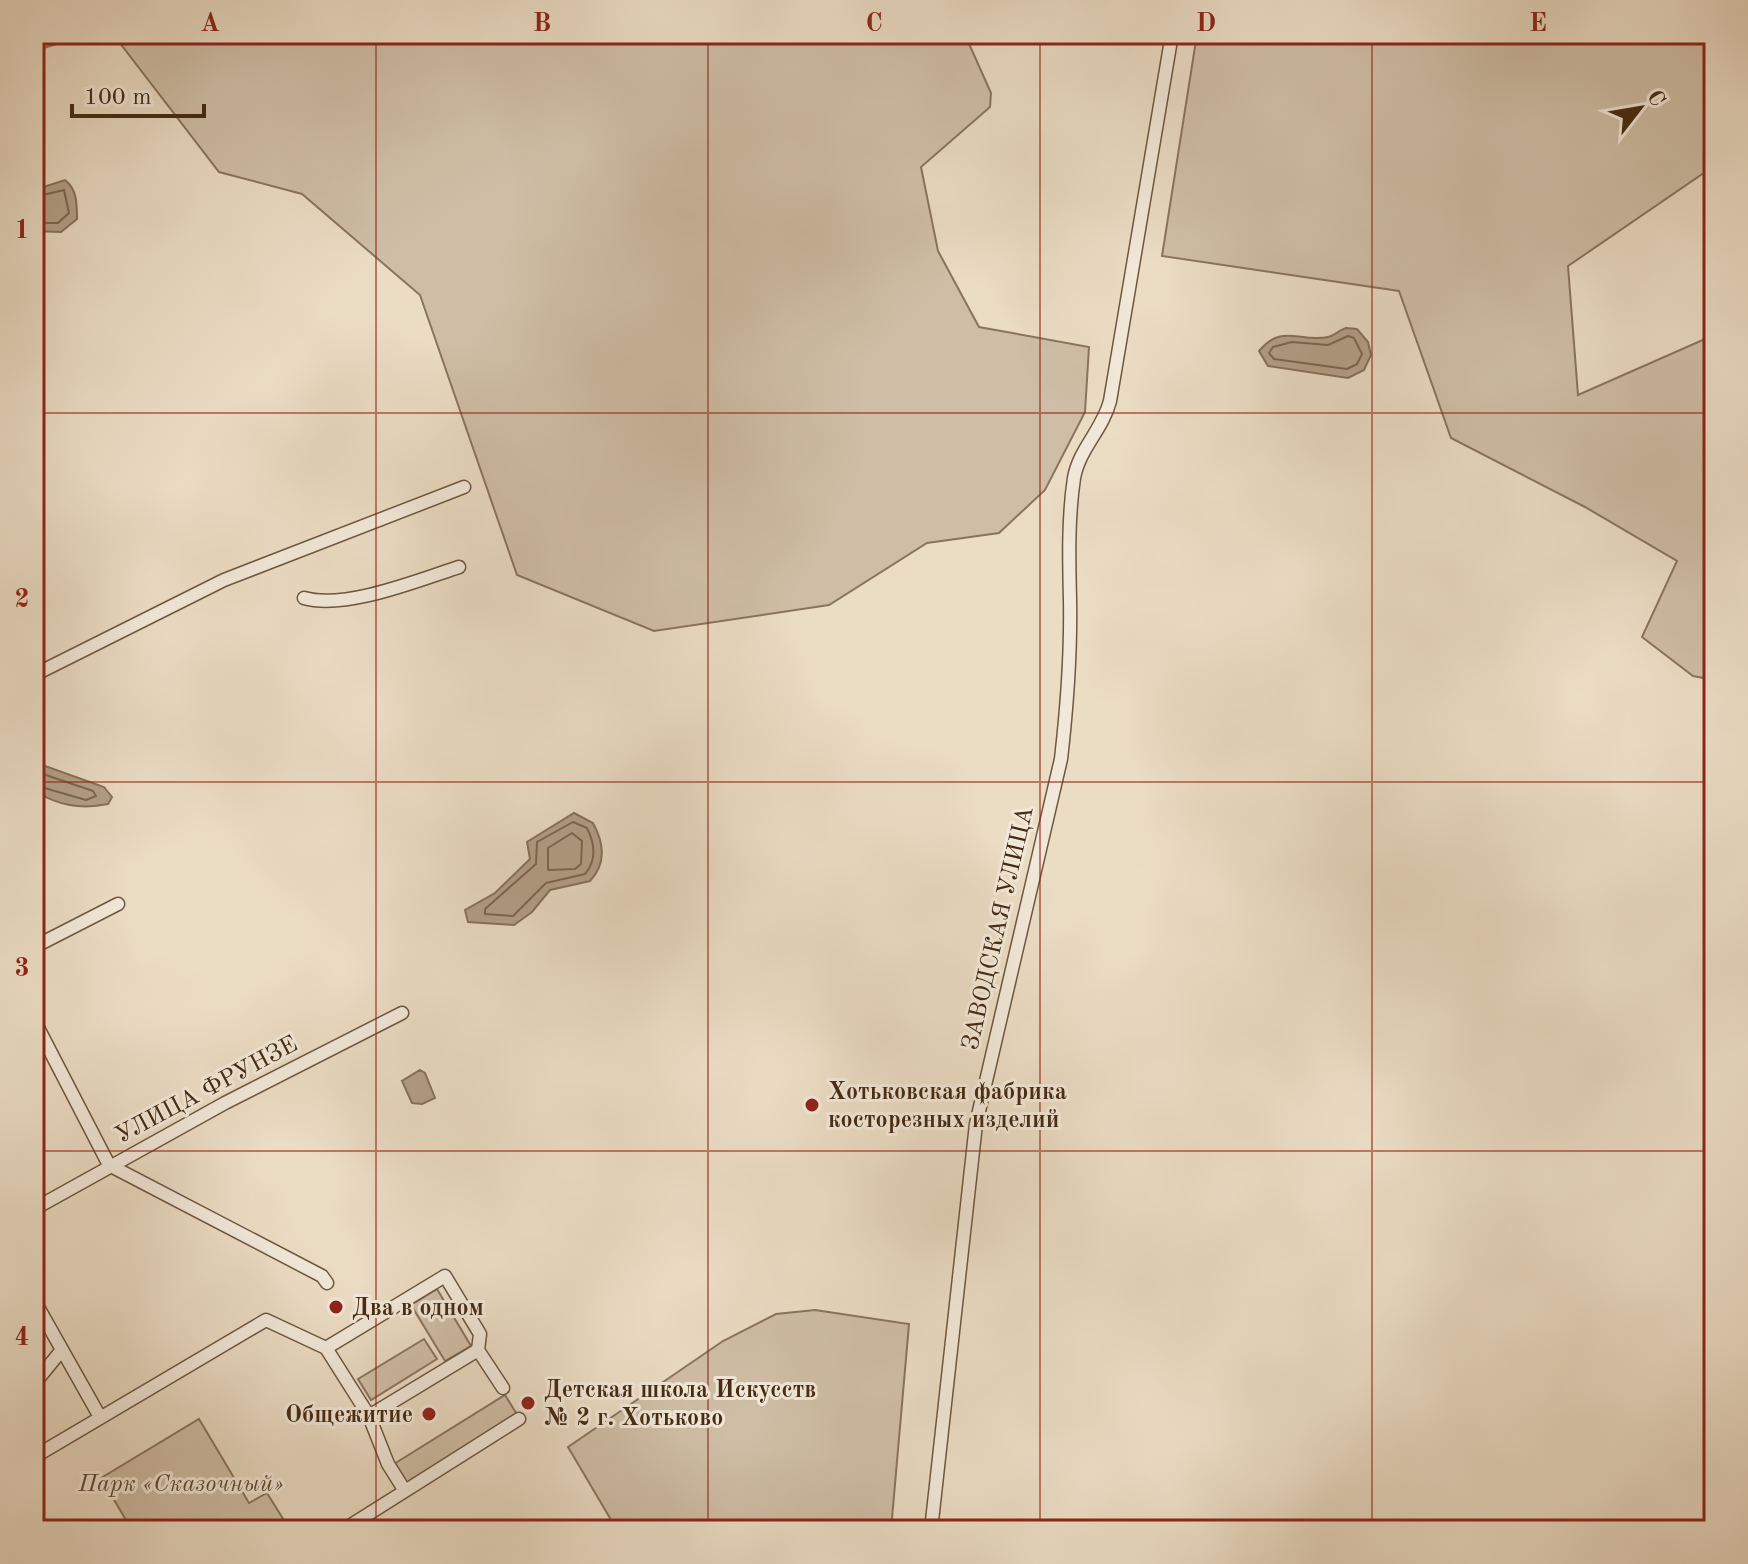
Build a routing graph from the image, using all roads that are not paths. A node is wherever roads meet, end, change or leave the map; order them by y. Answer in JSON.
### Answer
{"nodes":[{"id":1,"x":1172,"y":34,"type":"edge"},
{"id":2,"x":464,"y":487,"type":"dead end"},
{"id":3,"x":459,"y":567,"type":"dead end"},
{"id":4,"x":304,"y":598,"type":"dead end"},
{"id":5,"x":34,"y":675,"type":"edge"},
{"id":6,"x":118,"y":904,"type":"dead end"},
{"id":7,"x":34,"y":947,"type":"edge"},
{"id":8,"x":402,"y":1013,"type":"dead end"},
{"id":9,"x":34,"y":1020,"type":"edge"},
{"id":10,"x":109,"y":1165,"type":"junction"},
{"id":11,"x":34,"y":1209,"type":"edge"},
{"id":12,"x":327,"y":1283,"type":"dead end"},
{"id":13,"x":34,"y":1300,"type":"edge"},
{"id":14,"x":326,"y":1348,"type":"junction"},
{"id":15,"x":478,"y":1350,"type":"junction"},
{"id":16,"x":61,"y":1351,"type":"junction"},
{"id":17,"x":34,"y":1384,"type":"edge"},
{"id":18,"x":503,"y":1388,"type":"dead end"},
{"id":19,"x":369,"y":1416,"type":"junction"},
{"id":20,"x":100,"y":1417,"type":"junction"},
{"id":21,"x":519,"y":1419,"type":"dead end"},
{"id":22,"x":34,"y":1457,"type":"edge"},
{"id":23,"x":405,"y":1491,"type":"junction"},
{"id":24,"x":343,"y":1530,"type":"edge"},
{"id":25,"x":931,"y":1530,"type":"edge"}],
"edges":[{"from":1,"to":25,"type":"street","name":"ЗАВОДСКАЯ УЛИЦА"},
{"from":2,"to":5,"type":"street"},
{"from":3,"to":4,"type":"street"},
{"from":6,"to":7,"type":"street"},
{"from":8,"to":10,"type":"street","name":"УЛИЦА ФРУНЗЕ"},
{"from":9,"to":10,"type":"street"},
{"from":10,"to":11,"type":"street","name":"УЛИЦА ФРУНЗЕ"},
{"from":10,"to":12,"type":"street"},
{"from":13,"to":16,"type":"street"},
{"from":14,"to":15,"type":"street"},
{"from":14,"to":19,"type":"street"},
{"from":14,"to":20,"type":"street"},
{"from":15,"to":18,"type":"street"},
{"from":15,"to":19,"type":"street"},
{"from":16,"to":17,"type":"street"},
{"from":16,"to":20,"type":"street"},
{"from":19,"to":23,"type":"street"},
{"from":20,"to":22,"type":"street"},
{"from":21,"to":23,"type":"street"},
{"from":23,"to":24,"type":"street"}]}
